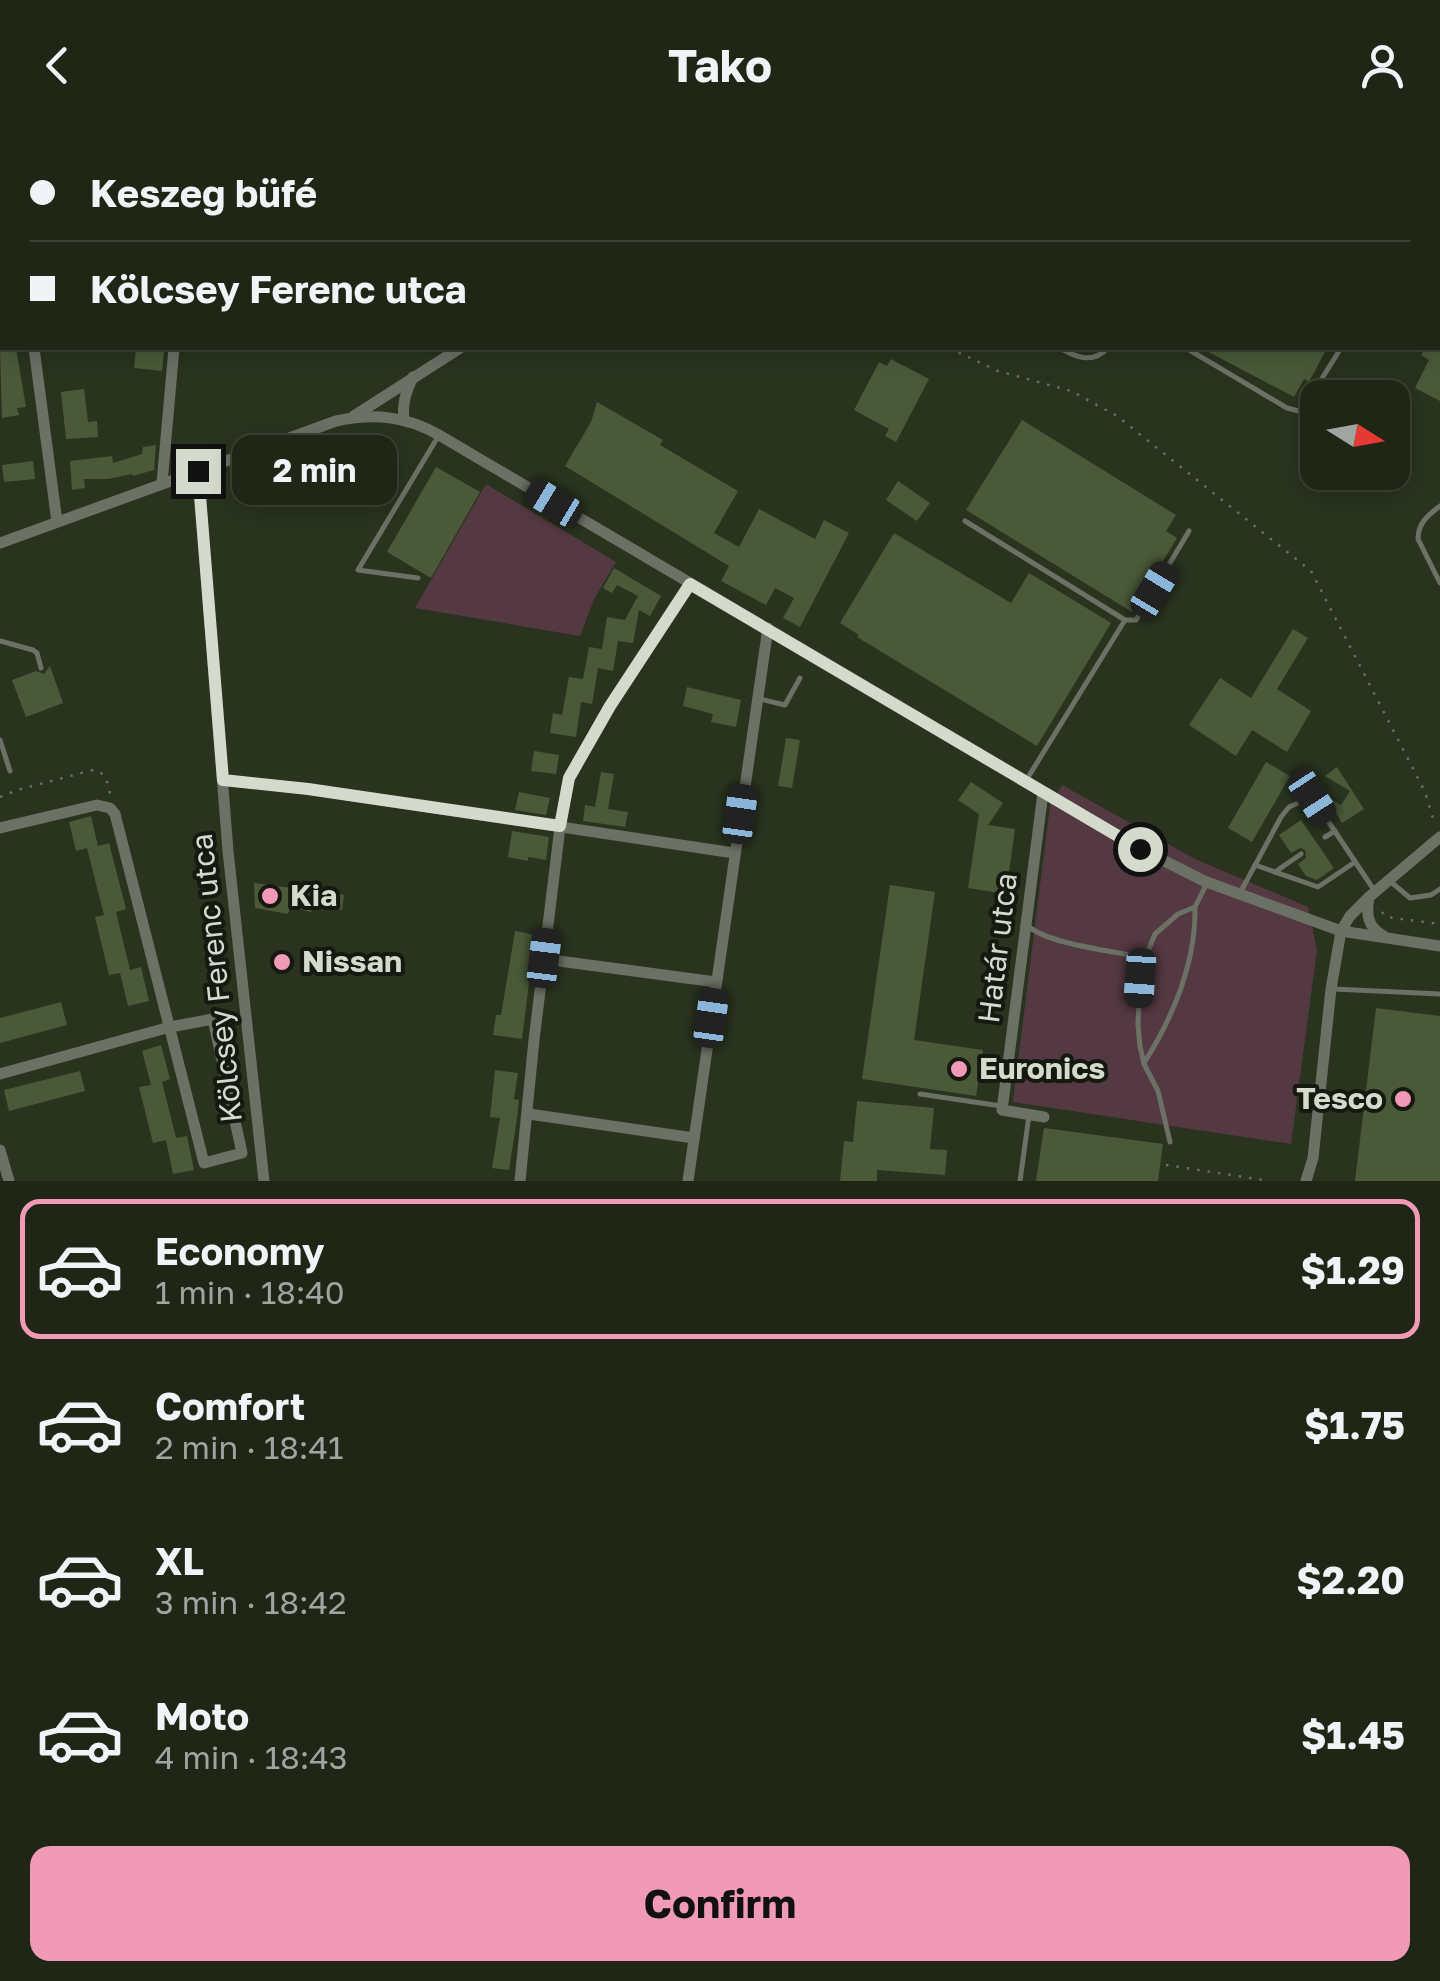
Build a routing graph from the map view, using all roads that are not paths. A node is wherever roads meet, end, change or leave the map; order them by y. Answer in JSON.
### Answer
{"nodes":[{"id":1,"x":34,"y":350,"type":"edge"},
{"id":2,"x":174,"y":350,"type":"edge"},
{"id":3,"x":457,"y":350,"type":"edge"},
{"id":4,"x":1064,"y":350,"type":"edge"},
{"id":5,"x":1106,"y":350,"type":"edge"},
{"id":6,"x":1189,"y":350,"type":"edge"},
{"id":7,"x":1340,"y":350,"type":"edge"},
{"id":8,"x":413,"y":377,"type":"junction"},
{"id":9,"x":350,"y":418,"type":"junction"},
{"id":10,"x":404,"y":420,"type":"junction"},
{"id":11,"x":439,"y":435,"type":"junction"},
{"id":12,"x":198,"y":471,"type":"junction"},
{"id":13,"x":162,"y":483,"type":"junction"},
{"id":14,"x":1440,"y":506,"type":"edge"},
{"id":15,"x":57,"y":522,"type":"junction"},
{"id":16,"x":964,"y":522,"type":"dead end"},
{"id":17,"x":1190,"y":531,"type":"dead end"},
{"id":18,"x":0,"y":543,"type":"edge"},
{"id":19,"x":418,"y":578,"type":"dead end"},
{"id":20,"x":1440,"y":582,"type":"edge"},
{"id":21,"x":690,"y":584,"type":"junction"},
{"id":22,"x":1126,"y":620,"type":"junction"},
{"id":23,"x":768,"y":628,"type":"junction"},
{"id":24,"x":0,"y":641,"type":"edge"},
{"id":25,"x":40,"y":668,"type":"dead end"},
{"id":26,"x":800,"y":678,"type":"dead end"},
{"id":27,"x":757,"y":698,"type":"junction"},
{"id":28,"x":0,"y":740,"type":"edge"},
{"id":29,"x":3,"y":761,"type":"edge"},
{"id":30,"x":10,"y":771,"type":"dead end"},
{"id":31,"x":223,"y":780,"type":"junction"},
{"id":32,"x":1025,"y":782,"type":"junction"},
{"id":33,"x":1043,"y":793,"type":"junction"},
{"id":34,"x":560,"y":826,"type":"junction"},
{"id":35,"x":0,"y":828,"type":"edge"},
{"id":36,"x":1335,"y":831,"type":"junction"},
{"id":37,"x":1440,"y":837,"type":"edge"},
{"id":38,"x":1325,"y":838,"type":"dead end"},
{"id":39,"x":734,"y":853,"type":"junction"},
{"id":40,"x":1301,"y":854,"type":"dead end"},
{"id":41,"x":1355,"y":862,"type":"junction"},
{"id":42,"x":1255,"y":865,"type":"junction"},
{"id":43,"x":1275,"y":872,"type":"junction"},
{"id":44,"x":1389,"y":881,"type":"junction"},
{"id":45,"x":1208,"y":882,"type":"junction"},
{"id":46,"x":1440,"y":888,"type":"edge"},
{"id":47,"x":1240,"y":894,"type":"junction"},
{"id":48,"x":1372,"y":895,"type":"junction"},
{"id":49,"x":1195,"y":907,"type":"junction"},
{"id":50,"x":1026,"y":924,"type":"junction"},
{"id":51,"x":1342,"y":931,"type":"junction"},
{"id":52,"x":1388,"y":938,"type":"junction"},
{"id":53,"x":1440,"y":946,"type":"edge"},
{"id":54,"x":544,"y":958,"type":"junction"},
{"id":55,"x":1144,"y":958,"type":"junction"},
{"id":56,"x":716,"y":982,"type":"junction"},
{"id":57,"x":1331,"y":989,"type":"junction"},
{"id":58,"x":1440,"y":994,"type":"edge"},
{"id":59,"x":170,"y":1027,"type":"junction"},
{"id":60,"x":1144,"y":1064,"type":"junction"},
{"id":61,"x":0,"y":1074,"type":"edge"},
{"id":62,"x":920,"y":1094,"type":"dead end"},
{"id":63,"x":1002,"y":1108,"type":"junction"},
{"id":64,"x":528,"y":1114,"type":"junction"},
{"id":65,"x":1029,"y":1114,"type":"junction"},
{"id":66,"x":1044,"y":1117,"type":"dead end"},
{"id":67,"x":694,"y":1138,"type":"junction"},
{"id":68,"x":1170,"y":1142,"type":"dead end"},
{"id":69,"x":0,"y":1150,"type":"edge"},
{"id":70,"x":1313,"y":1158,"type":"junction"},
{"id":71,"x":9,"y":1181,"type":"edge"},
{"id":72,"x":264,"y":1181,"type":"edge"},
{"id":73,"x":520,"y":1181,"type":"edge"},
{"id":74,"x":688,"y":1181,"type":"edge"},
{"id":75,"x":1020,"y":1181,"type":"edge"},
{"id":76,"x":1306,"y":1181,"type":"edge"},
{"id":77,"x":1316,"y":1181,"type":"edge"}],
"edges":[{"from":1,"to":15,"type":"street"},
{"from":2,"to":13,"type":"street"},
{"from":3,"to":8,"type":"street"},
{"from":4,"to":5,"type":"lane"},
{"from":6,"to":7,"type":"lane"},
{"from":8,"to":9,"type":"street"},
{"from":8,"to":10,"type":"street"},
{"from":9,"to":10,"type":"street"},
{"from":9,"to":12,"type":"street"},
{"from":10,"to":11,"type":"street"},
{"from":11,"to":19,"type":"lane"},
{"from":11,"to":21,"type":"street"},
{"from":12,"to":13,"type":"street"},
{"from":12,"to":31,"type":"street","name":"Kölcsey Ferenc utca"},
{"from":13,"to":15,"type":"street"},
{"from":14,"to":20,"type":"lane"},
{"from":15,"to":18,"type":"street"},
{"from":16,"to":22,"type":"lane"},
{"from":17,"to":22,"type":"lane"},
{"from":21,"to":23,"type":"street"},
{"from":21,"to":34,"type":"street"},
{"from":22,"to":32,"type":"lane"},
{"from":23,"to":27,"type":"street"},
{"from":23,"to":32,"type":"street"},
{"from":24,"to":25,"type":"lane"},
{"from":26,"to":27,"type":"lane"},
{"from":27,"to":39,"type":"street"},
{"from":28,"to":29,"type":"lane"},
{"from":29,"to":30,"type":"lane"},
{"from":31,"to":34,"type":"street"},
{"from":31,"to":72,"type":"street","name":"Kölcsey Ferenc utca"},
{"from":32,"to":33,"type":"street"},
{"from":33,"to":45,"type":"street"},
{"from":33,"to":50,"type":"street","name":"Határ utca"},
{"from":34,"to":39,"type":"street"},
{"from":34,"to":54,"type":"street"},
{"from":35,"to":59,"type":"street","name":"Kölcsey Ferenc utca"},
{"from":36,"to":38,"type":"lane"},
{"from":36,"to":41,"type":"lane"},
{"from":36,"to":42,"type":"lane"},
{"from":37,"to":44,"type":"street"},
{"from":39,"to":56,"type":"street"},
{"from":40,"to":43,"type":"lane"},
{"from":41,"to":43,"type":"lane"},
{"from":41,"to":48,"type":"lane"},
{"from":42,"to":43,"type":"lane"},
{"from":42,"to":47,"type":"lane"},
{"from":44,"to":46,"type":"lane"},
{"from":44,"to":48,"type":"street"},
{"from":45,"to":47,"type":"street"},
{"from":45,"to":49,"type":"lane"},
{"from":47,"to":51,"type":"street"},
{"from":48,"to":51,"type":"street"},
{"from":48,"to":52,"type":"street"},
{"from":49,"to":55,"type":"lane"},
{"from":49,"to":60,"type":"lane"},
{"from":50,"to":55,"type":"lane"},
{"from":50,"to":63,"type":"street","name":"Határ utca"},
{"from":51,"to":52,"type":"street"},
{"from":51,"to":57,"type":"street"},
{"from":52,"to":53,"type":"street"},
{"from":54,"to":56,"type":"street"},
{"from":54,"to":64,"type":"street"},
{"from":55,"to":60,"type":"lane"},
{"from":56,"to":67,"type":"street"},
{"from":57,"to":58,"type":"lane"},
{"from":57,"to":70,"type":"street"},
{"from":59,"to":59,"type":"street","name":"Kölcsey Ferenc utca"},
{"from":59,"to":61,"type":"street"},
{"from":60,"to":68,"type":"lane"},
{"from":62,"to":63,"type":"lane"},
{"from":63,"to":65,"type":"street"},
{"from":64,"to":67,"type":"street"},
{"from":64,"to":73,"type":"street"},
{"from":65,"to":66,"type":"street"},
{"from":65,"to":75,"type":"lane"},
{"from":67,"to":74,"type":"street"},
{"from":69,"to":71,"type":"street"},
{"from":70,"to":76,"type":"street"},
{"from":70,"to":77,"type":"street"}]}
